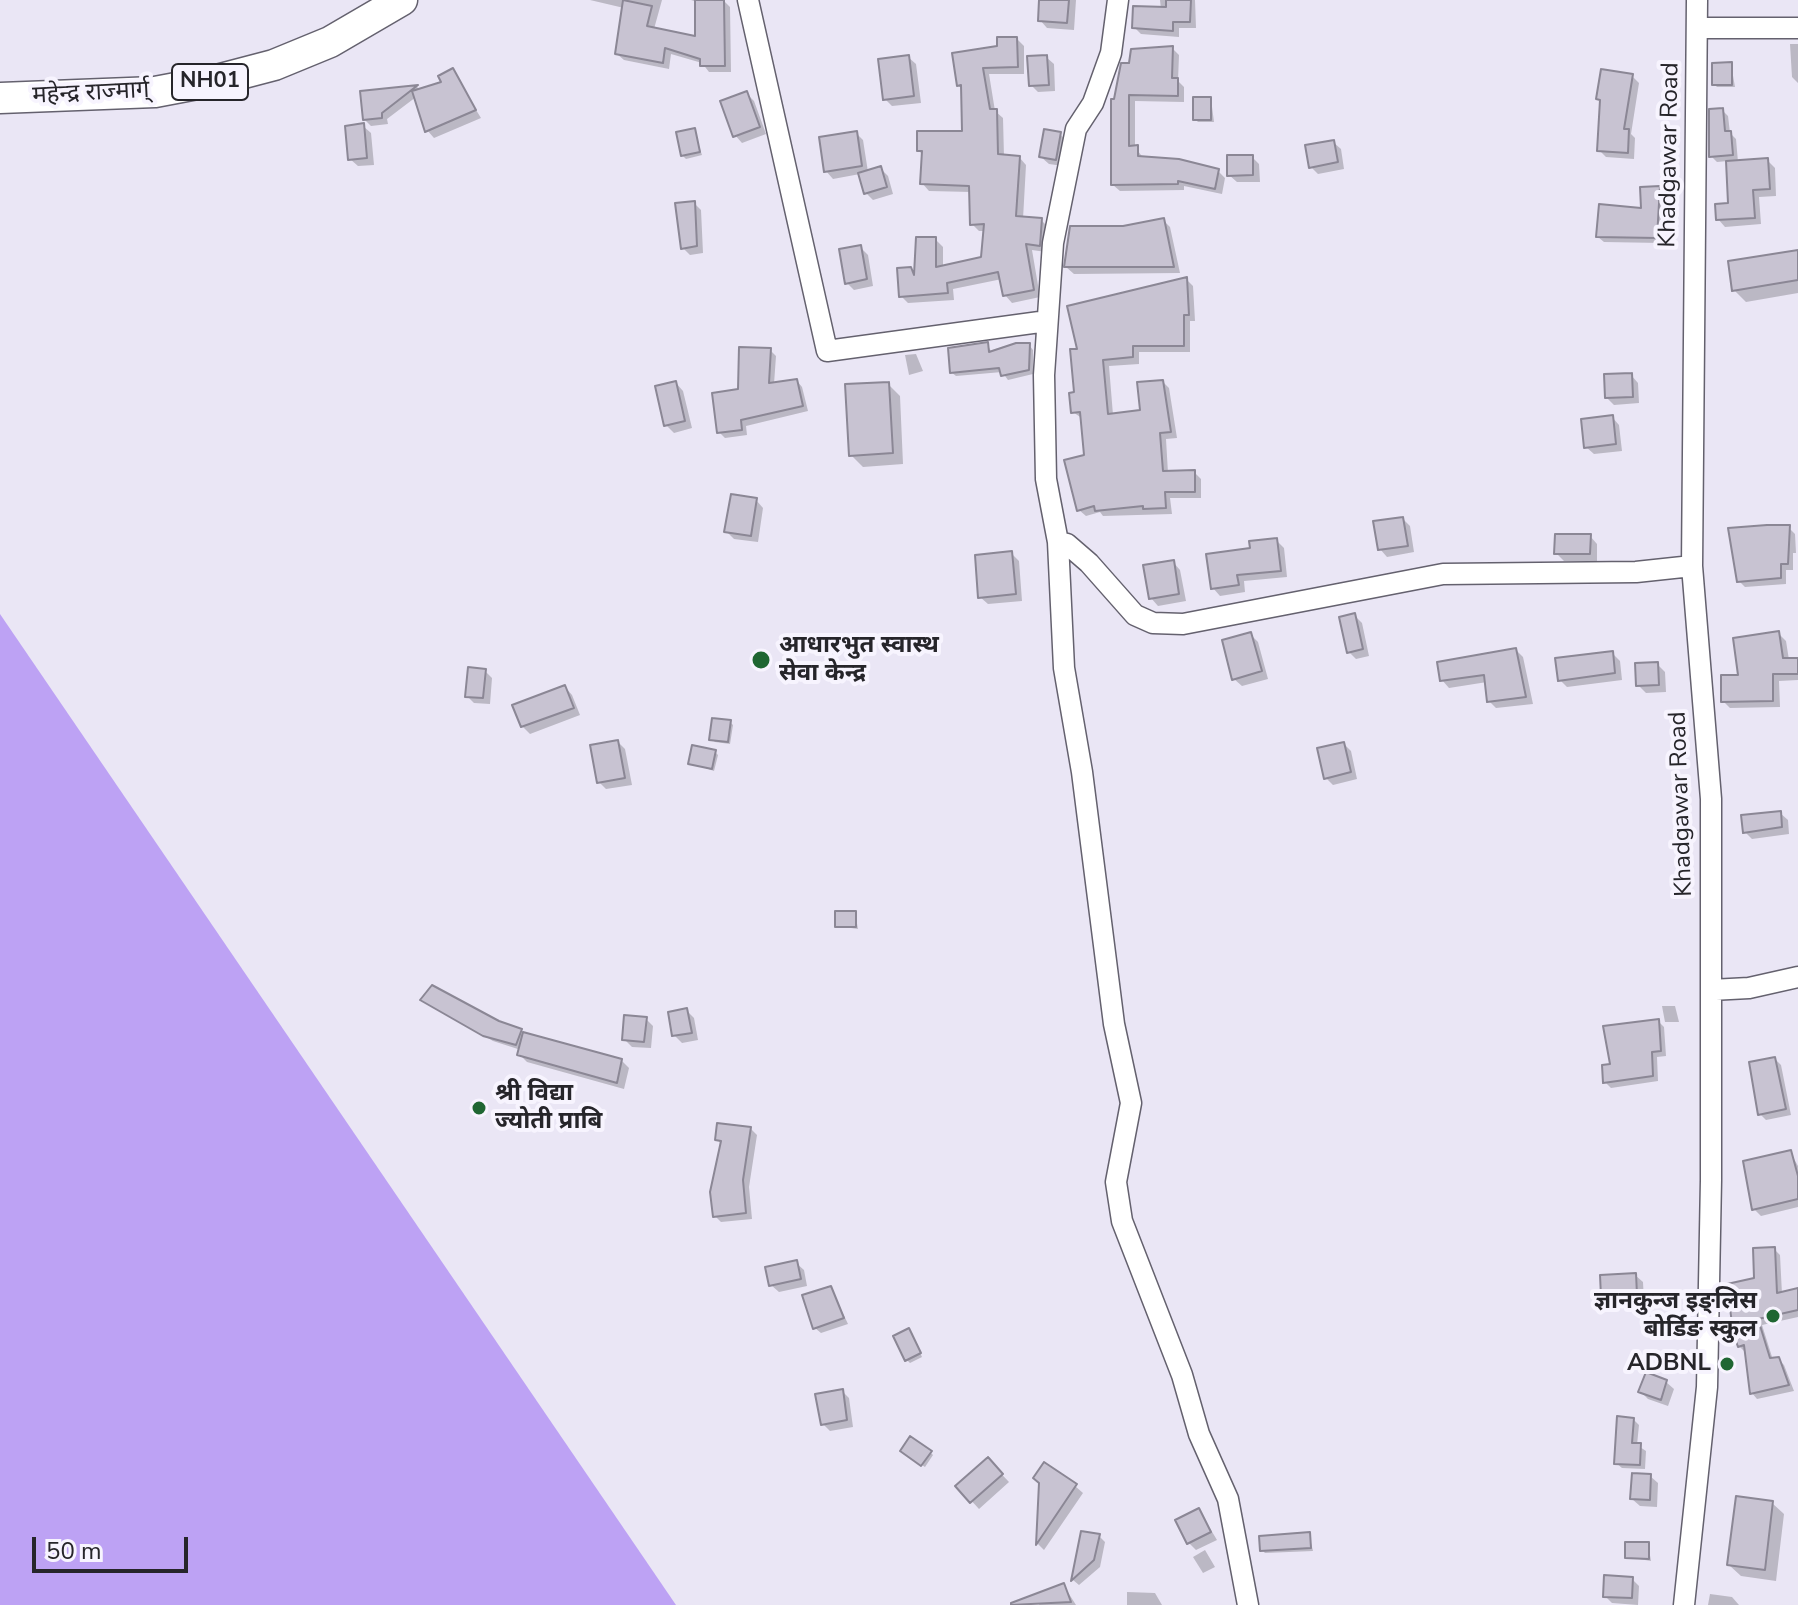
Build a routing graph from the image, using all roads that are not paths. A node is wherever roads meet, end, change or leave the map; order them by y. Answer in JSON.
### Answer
{"nodes":[{"id":1,"x":402,"y":0,"type":"edge"},
{"id":2,"x":748,"y":0,"type":"edge"},
{"id":3,"x":1118,"y":0,"type":"edge"},
{"id":4,"x":1697,"y":0,"type":"edge"},
{"id":5,"x":1698,"y":28,"type":"junction"},
{"id":6,"x":1798,"y":28,"type":"edge"},
{"id":7,"x":0,"y":98,"type":"edge"},
{"id":8,"x":1047,"y":321,"type":"junction"},
{"id":9,"x":1058,"y":542,"type":"junction"},
{"id":10,"x":1692,"y":566,"type":"junction"},
{"id":11,"x":1798,"y":977,"type":"edge"},
{"id":12,"x":1711,"y":990,"type":"junction"},
{"id":13,"x":1248,"y":1605,"type":"edge"},
{"id":14,"x":1684,"y":1605,"type":"edge"}],
"edges":[{"from":1,"to":7,"type":"highway","name":"महेन्द्र राज्मार्ग्","number":"NH01"},
{"from":2,"to":8,"type":"street"},
{"from":3,"to":8,"type":"street"},
{"from":4,"to":5,"type":"street","name":"Khadgawar Road"},
{"from":5,"to":6,"type":"street"},
{"from":5,"to":10,"type":"street","name":"Khadgawar Road"},
{"from":8,"to":9,"type":"street"},
{"from":9,"to":10,"type":"street"},
{"from":9,"to":13,"type":"street"},
{"from":10,"to":12,"type":"street","name":"Khadgawar Road"},
{"from":11,"to":12,"type":"street"},
{"from":12,"to":14,"type":"street","name":"Khadgawar Road"}]}
